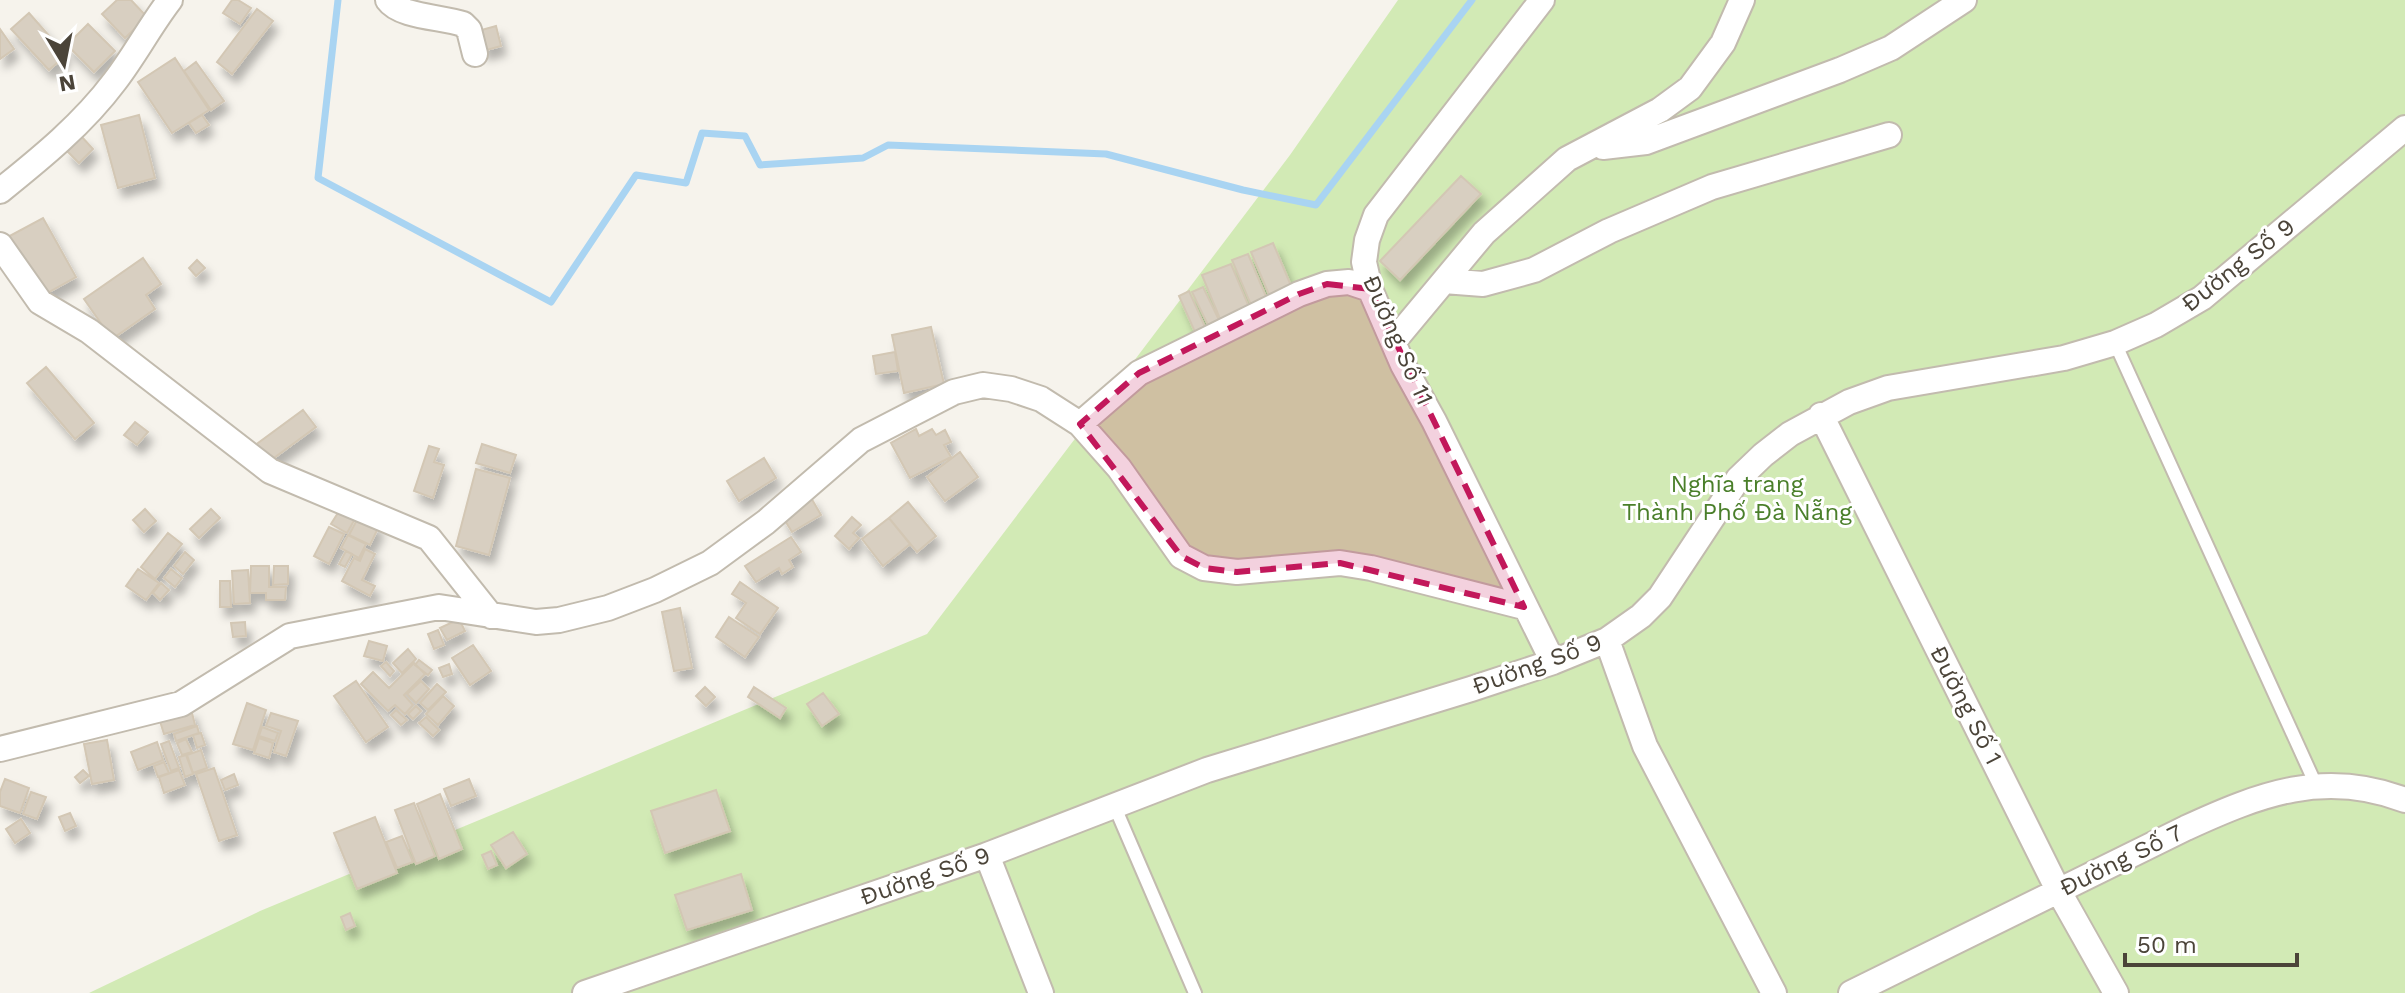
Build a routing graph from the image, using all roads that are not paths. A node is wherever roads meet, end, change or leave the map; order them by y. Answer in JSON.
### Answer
{"nodes":[{"id":1,"x":170,"y":0,"type":"edge"},
{"id":2,"x":388,"y":0,"type":"edge"},
{"id":3,"x":1542,"y":0,"type":"edge"},
{"id":4,"x":1742,"y":0,"type":"edge"},
{"id":5,"x":1964,"y":0,"type":"edge"},
{"id":6,"x":475,"y":54,"type":"dead end"},
{"id":7,"x":2405,"y":128,"type":"edge"},
{"id":8,"x":1889,"y":135,"type":"dead end"},
{"id":9,"x":1586,"y":149,"type":"junction"},
{"id":10,"x":0,"y":191,"type":"edge"},
{"id":11,"x":0,"y":245,"type":"edge"},
{"id":12,"x":1444,"y":281,"type":"junction"},
{"id":13,"x":1370,"y":289,"type":"junction"},
{"id":14,"x":1394,"y":341,"type":"junction"},
{"id":15,"x":2115,"y":343,"type":"junction"},
{"id":16,"x":1821,"y":415,"type":"junction"},
{"id":17,"x":1080,"y":424,"type":"junction"},
{"id":18,"x":1524,"y":607,"type":"junction"},
{"id":19,"x":491,"y":616,"type":"junction"},
{"id":20,"x":1607,"y":640,"type":"junction"},
{"id":21,"x":1553,"y":662,"type":"junction"},
{"id":22,"x":0,"y":749,"type":"edge"},
{"id":23,"x":2316,"y":785,"type":"junction"},
{"id":24,"x":2405,"y":800,"type":"edge"},
{"id":25,"x":1114,"y":805,"type":"junction"},
{"id":26,"x":987,"y":855,"type":"junction"},
{"id":27,"x":2058,"y":890,"type":"junction"},
{"id":28,"x":585,"y":993,"type":"edge"},
{"id":29,"x":1041,"y":993,"type":"edge"},
{"id":30,"x":1195,"y":993,"type":"edge"},
{"id":31,"x":1774,"y":993,"type":"edge"},
{"id":32,"x":1851,"y":993,"type":"edge"},
{"id":33,"x":2116,"y":993,"type":"edge"}],
"edges":[{"from":1,"to":10,"type":"street"},
{"from":2,"to":6,"type":"street"},
{"from":3,"to":13,"type":"street","name":"Đường Số 11"},
{"from":4,"to":9,"type":"street"},
{"from":5,"to":9,"type":"street"},
{"from":7,"to":15,"type":"street","name":"Đường Số 9"},
{"from":8,"to":12,"type":"street"},
{"from":9,"to":12,"type":"street"},
{"from":11,"to":19,"type":"street"},
{"from":12,"to":14,"type":"street"},
{"from":13,"to":14,"type":"street","name":"Đường Số 11"},
{"from":13,"to":17,"type":"street"},
{"from":14,"to":18,"type":"street","name":"Đường Số 11"},
{"from":15,"to":16,"type":"street","name":"Đường Số 9"},
{"from":15,"to":23,"type":"lane"},
{"from":16,"to":20,"type":"street","name":"Đường Số 9"},
{"from":16,"to":27,"type":"street","name":"Đường Số 1"},
{"from":17,"to":18,"type":"street"},
{"from":17,"to":19,"type":"street"},
{"from":18,"to":21,"type":"street","name":"Đường Số 11"},
{"from":19,"to":22,"type":"street"},
{"from":20,"to":21,"type":"street","name":"Đường Số 9"},
{"from":20,"to":31,"type":"street"},
{"from":21,"to":25,"type":"street","name":"Đường Số 9"},
{"from":23,"to":24,"type":"street","name":"Đường Số 7"},
{"from":23,"to":27,"type":"street","name":"Đường Số 7"},
{"from":25,"to":26,"type":"street","name":"Đường Số 9"},
{"from":25,"to":30,"type":"lane"},
{"from":26,"to":28,"type":"street","name":"Đường Số 9"},
{"from":26,"to":29,"type":"street"},
{"from":27,"to":32,"type":"street","name":"Đường Số 7"},
{"from":27,"to":33,"type":"street","name":"Đường Số 1"}]}
